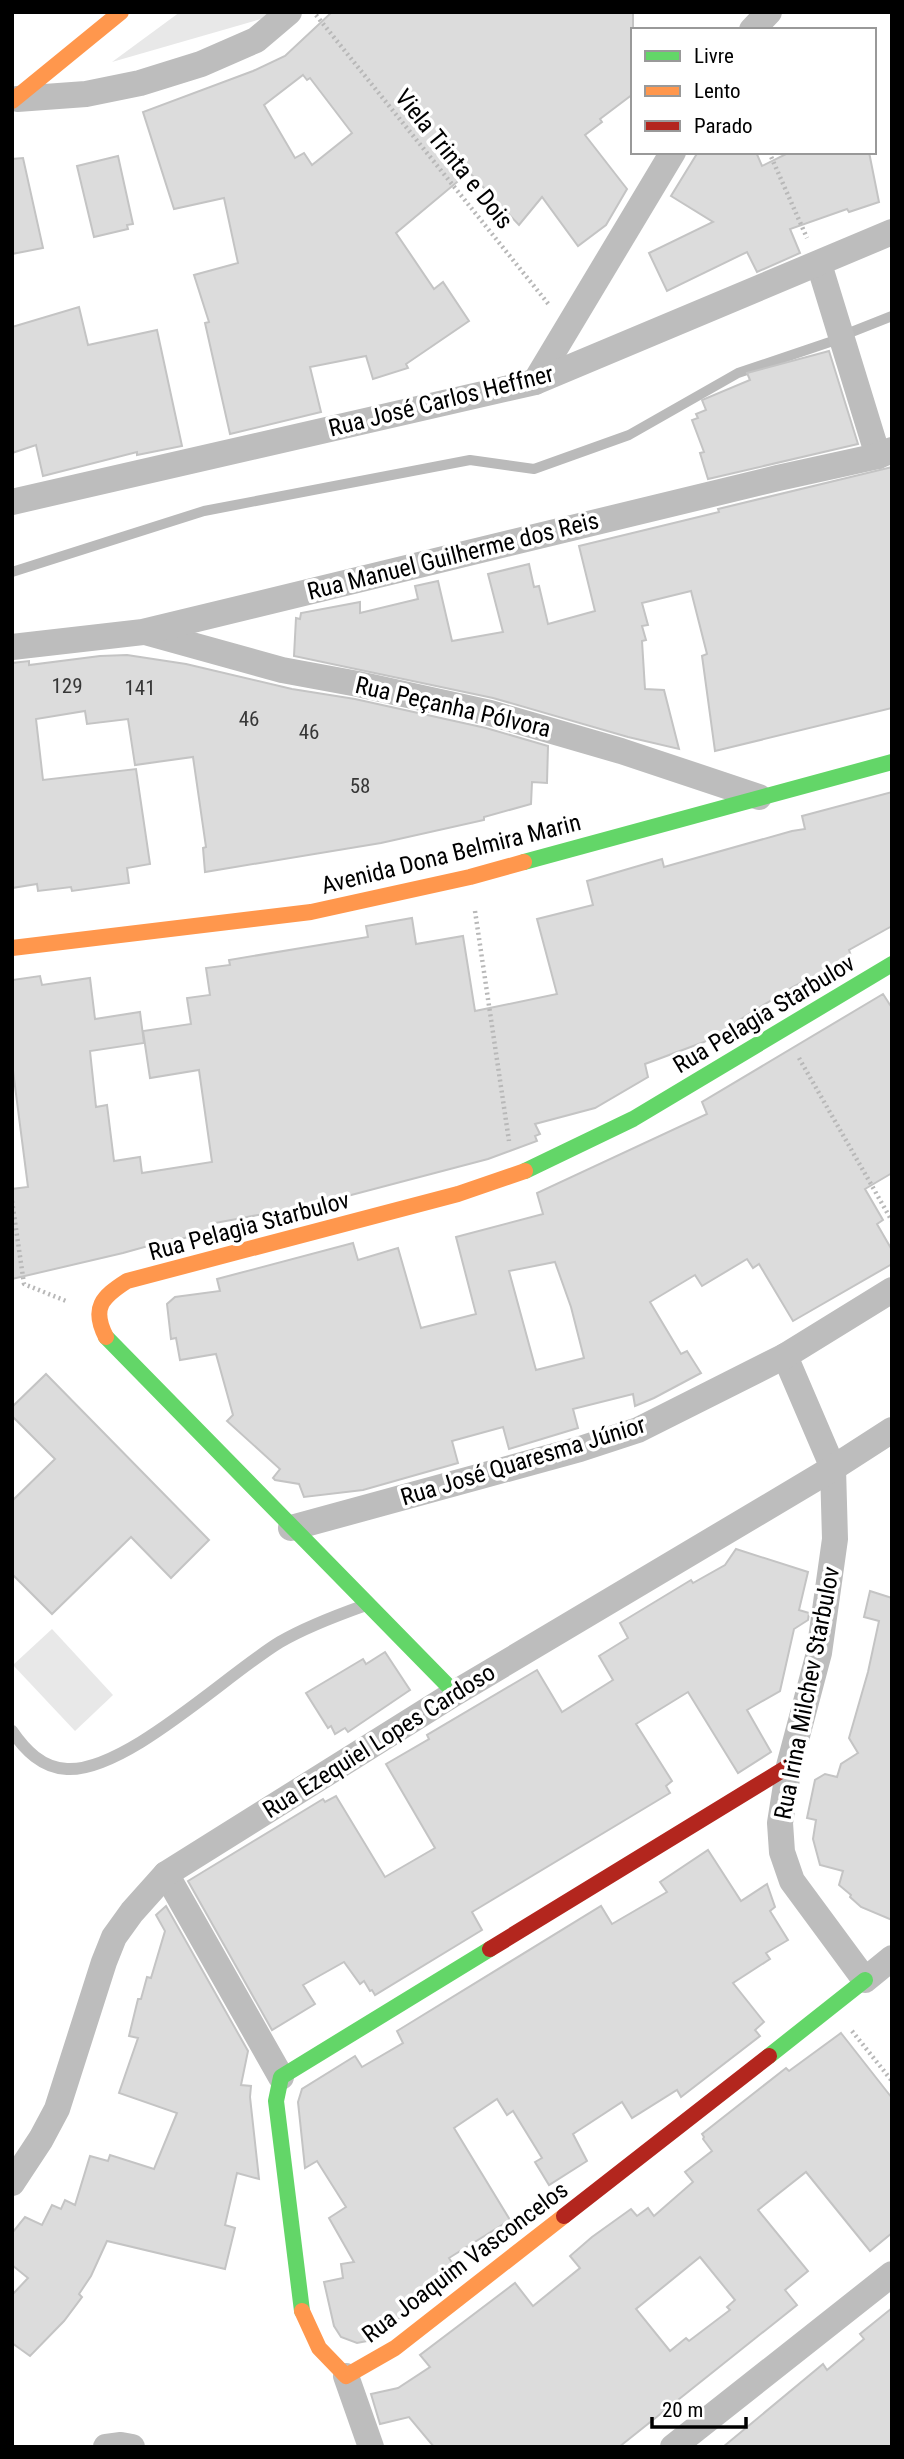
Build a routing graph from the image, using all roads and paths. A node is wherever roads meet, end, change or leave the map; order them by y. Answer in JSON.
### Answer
{"nodes":[{"id":1,"x":121,"y":12,"type":"edge"},
{"id":2,"x":289,"y":12,"type":"edge"},
{"id":3,"x":314,"y":12,"type":"edge"},
{"id":4,"x":769,"y":12,"type":"edge"},
{"id":5,"x":754,"y":28,"type":"edge"},
{"id":6,"x":15,"y":100,"type":"edge"},
{"id":7,"x":672,"y":154,"type":"edge"},
{"id":8,"x":770,"y":154,"type":"edge"},
{"id":9,"x":892,"y":232,"type":"edge"},
{"id":10,"x":819,"y":264,"type":"junction"},
{"id":11,"x":568,"y":328,"type":"junction"},
{"id":12,"x":535,"y":382,"type":"junction"},
{"id":13,"x":885,"y":453,"type":"edge"},
{"id":14,"x":12,"y":502,"type":"edge"},
{"id":15,"x":143,"y":632,"type":"junction"},
{"id":16,"x":12,"y":647,"type":"edge"},
{"id":17,"x":892,"y":762,"type":"edge"},
{"id":18,"x":759,"y":797,"type":"junction"},
{"id":19,"x":470,"y":877,"type":"junction"},
{"id":20,"x":12,"y":948,"type":"edge"},
{"id":21,"x":892,"y":964,"type":"edge"},
{"id":22,"x":782,"y":1029,"type":"junction"},
{"id":23,"x":515,"y":1176,"type":"junction"},
{"id":24,"x":12,"y":1201,"type":"edge"},
{"id":25,"x":892,"y":1221,"type":"edge"},
{"id":26,"x":892,"y":1290,"type":"edge"},
{"id":27,"x":98,"y":1314,"type":"junction"},
{"id":28,"x":785,"y":1356,"type":"junction"},
{"id":29,"x":892,"y":1430,"type":"edge"},
{"id":30,"x":833,"y":1468,"type":"junction"},
{"id":31,"x":291,"y":1528,"type":"junction"},
{"id":32,"x":367,"y":1604,"type":"junction"},
{"id":33,"x":455,"y":1693,"type":"junction"},
{"id":34,"x":12,"y":1731,"type":"edge"},
{"id":35,"x":789,"y":1766,"type":"junction"},
{"id":36,"x":166,"y":1874,"type":"junction"},
{"id":37,"x":892,"y":1958,"type":"edge"},
{"id":38,"x":865,"y":1980,"type":"junction"},
{"id":39,"x":831,"y":2006,"type":"junction"},
{"id":40,"x":281,"y":2077,"type":"junction"},
{"id":41,"x":892,"y":2081,"type":"edge"},
{"id":42,"x":12,"y":2183,"type":"edge"},
{"id":43,"x":892,"y":2274,"type":"edge"},
{"id":44,"x":346,"y":2376,"type":"junction"},
{"id":45,"x":106,"y":2447,"type":"edge"},
{"id":46,"x":132,"y":2447,"type":"edge"},
{"id":47,"x":371,"y":2447,"type":"edge"},
{"id":48,"x":673,"y":2447,"type":"edge"}],
"edges":[{"from":1,"to":6,"type":"street"},
{"from":2,"to":6,"type":"street"},
{"from":3,"to":11,"type":"path","name":"Viela Trinta e Dois"},
{"from":4,"to":5,"type":"street"},
{"from":7,"to":11,"type":"street"},
{"from":8,"to":10,"type":"path"},
{"from":9,"to":10,"type":"street","name":"Rua José Carlos Heffner"},
{"from":10,"to":12,"type":"street","name":"Rua José Carlos Heffner"},
{"from":10,"to":13,"type":"street"},
{"from":11,"to":12,"type":"street"},
{"from":12,"to":14,"type":"street","name":"Rua José Carlos Heffner"},
{"from":13,"to":15,"type":"street","name":"Rua Manuel Guilherme dos Reis"},
{"from":15,"to":16,"type":"street","name":"Rua Manuel Guilherme dos Reis"},
{"from":15,"to":18,"type":"street","name":"Rua Peçanha Pólvora"},
{"from":17,"to":18,"type":"street","name":"Avenida Dona Belmira Marin"},
{"from":18,"to":19,"type":"street","name":"Avenida Dona Belmira Marin"},
{"from":19,"to":20,"type":"street","name":"Avenida Dona Belmira Marin"},
{"from":19,"to":23,"type":"path"},
{"from":21,"to":22,"type":"street","name":"Rua Pelagia Starbulov"},
{"from":22,"to":23,"type":"street","name":"Rua Pelagia Starbulov"},
{"from":22,"to":25,"type":"path"},
{"from":23,"to":27,"type":"street","name":"Rua Pelagia Starbulov"},
{"from":24,"to":27,"type":"path"},
{"from":26,"to":28,"type":"street","name":"Rua José Quaresma Júnior"},
{"from":27,"to":31,"type":"street"},
{"from":28,"to":30,"type":"street","name":"Rua Irina Milchev Starbulov"},
{"from":28,"to":31,"type":"street","name":"Rua José Quaresma Júnior"},
{"from":29,"to":30,"type":"street","name":"Rua Ezequiel Lopes Cardoso"},
{"from":30,"to":33,"type":"street","name":"Rua Ezequiel Lopes Cardoso"},
{"from":30,"to":35,"type":"street","name":"Rua Irina Milchev Starbulov"},
{"from":31,"to":32,"type":"street"},
{"from":32,"to":33,"type":"street"},
{"from":32,"to":34,"type":"lane"},
{"from":33,"to":36,"type":"street","name":"Rua Ezequiel Lopes Cardoso"},
{"from":35,"to":38,"type":"street","name":"Rua Irina Milchev Starbulov"},
{"from":35,"to":40,"type":"street"},
{"from":36,"to":40,"type":"street"},
{"from":36,"to":42,"type":"street","name":"Rua Ezequiel Lopes Cardoso"},
{"from":37,"to":38,"type":"street"},
{"from":38,"to":39,"type":"street","name":"Rua Joaquim Vasconcelos"},
{"from":39,"to":41,"type":"path"},
{"from":39,"to":44,"type":"street","name":"Rua Joaquim Vasconcelos"},
{"from":40,"to":44,"type":"street"},
{"from":43,"to":48,"type":"street"},
{"from":44,"to":47,"type":"street"},
{"from":45,"to":46,"type":"street"}]}
